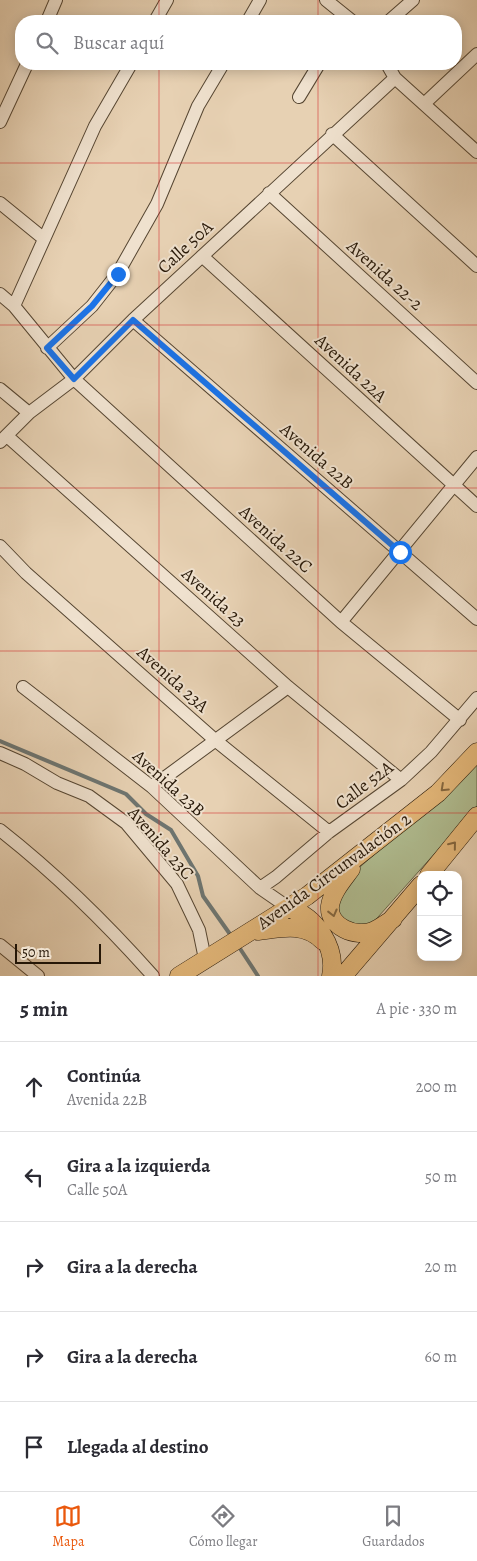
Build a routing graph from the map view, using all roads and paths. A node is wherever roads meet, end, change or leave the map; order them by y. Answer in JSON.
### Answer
{"nodes":[{"id":1,"x":56,"y":0,"type":"edge"},
{"id":2,"x":167,"y":0,"type":"edge"},
{"id":3,"x":260,"y":0,"type":"edge"},
{"id":4,"x":326,"y":0,"type":"edge"},
{"id":5,"x":413,"y":0,"type":"edge"},
{"id":6,"x":50,"y":15,"type":"edge"},
{"id":7,"x":158,"y":15,"type":"edge"},
{"id":8,"x":251,"y":15,"type":"edge"},
{"id":9,"x":342,"y":15,"type":"edge"},
{"id":10,"x":396,"y":15,"type":"edge"},
{"id":11,"x":477,"y":54,"type":"edge"},
{"id":12,"x":462,"y":68,"type":"edge"},
{"id":13,"x":24,"y":70,"type":"edge"},
{"id":14,"x":128,"y":70,"type":"edge"},
{"id":15,"x":219,"y":70,"type":"edge"},
{"id":16,"x":315,"y":70,"type":"edge"},
{"id":17,"x":390,"y":70,"type":"edge"},
{"id":18,"x":460,"y":70,"type":"edge"},
{"id":19,"x":395,"y":78,"type":"junction"},
{"id":20,"x":299,"y":97,"type":"dead end"},
{"id":21,"x":425,"y":103,"type":"junction"},
{"id":22,"x":0,"y":122,"type":"edge"},
{"id":23,"x":332,"y":134,"type":"junction"},
{"id":24,"x":477,"y":152,"type":"edge"},
{"id":25,"x":269,"y":193,"type":"junction"},
{"id":26,"x":0,"y":203,"type":"edge"},
{"id":27,"x":43,"y":238,"type":"junction"},
{"id":28,"x":202,"y":256,"type":"junction"},
{"id":29,"x":477,"y":266,"type":"edge"},
{"id":30,"x":5,"y":302,"type":"edge"},
{"id":31,"x":133,"y":320,"type":"junction"},
{"id":32,"x":47,"y":348,"type":"junction"},
{"id":33,"x":74,"y":379,"type":"junction"},
{"id":34,"x":477,"y":383,"type":"edge"},
{"id":35,"x":0,"y":390,"type":"edge"},
{"id":36,"x":29,"y":413,"type":"junction"},
{"id":37,"x":3,"y":439,"type":"edge"},
{"id":38,"x":477,"y":457,"type":"edge"},
{"id":39,"x":452,"y":485,"type":"junction"},
{"id":40,"x":477,"y":506,"type":"edge"},
{"id":41,"x":0,"y":546,"type":"edge"},
{"id":42,"x":400,"y":552,"type":"junction"},
{"id":43,"x":477,"y":619,"type":"edge"},
{"id":44,"x":341,"y":622,"type":"junction"},
{"id":45,"x":23,"y":687,"type":"dead end"},
{"id":46,"x":288,"y":687,"type":"junction"},
{"id":47,"x":477,"y":698,"type":"edge"},
{"id":48,"x":460,"y":720,"type":"junction"},
{"id":49,"x":215,"y":740,"type":"junction"},
{"id":50,"x":477,"y":752,"type":"edge"},
{"id":51,"x":0,"y":753,"type":"edge"},
{"id":52,"x":401,"y":780,"type":"junction"},
{"id":53,"x":152,"y":787,"type":"junction"},
{"id":54,"x":477,"y":816,"type":"edge"},
{"id":55,"x":0,"y":830,"type":"edge"},
{"id":56,"x":330,"y":832,"type":"junction"},
{"id":57,"x":359,"y":856,"type":"junction"},
{"id":58,"x":432,"y":871,"type":"edge"},
{"id":59,"x":260,"y":888,"type":"junction"},
{"id":60,"x":417,"y":890,"type":"edge"},
{"id":61,"x":289,"y":908,"type":"junction"},
{"id":62,"x":393,"y":919,"type":"junction"},
{"id":63,"x":241,"y":939,"type":"junction"},
{"id":64,"x":0,"y":945,"type":"edge"},
{"id":65,"x":328,"y":947,"type":"junction"},
{"id":66,"x":204,"y":959,"type":"junction"},
{"id":67,"x":38,"y":976,"type":"edge"},
{"id":68,"x":153,"y":976,"type":"edge"},
{"id":69,"x":180,"y":976,"type":"edge"},
{"id":70,"x":331,"y":976,"type":"edge"},
{"id":71,"x":343,"y":976,"type":"edge"}],
"edges":[{"from":1,"to":6,"type":"street"},
{"from":2,"to":7,"type":"street"},
{"from":3,"to":8,"type":"street"},
{"from":4,"to":9,"type":"street"},
{"from":5,"to":10,"type":"street"},
{"from":11,"to":12,"type":"street"},
{"from":13,"to":22,"type":"street"},
{"from":14,"to":27,"type":"street"},
{"from":15,"to":32,"type":"street"},
{"from":16,"to":20,"type":"street"},
{"from":17,"to":19,"type":"street"},
{"from":18,"to":21,"type":"street"},
{"from":19,"to":21,"type":"street"},
{"from":19,"to":23,"type":"street","name":"Calle 50A"},
{"from":21,"to":24,"type":"street"},
{"from":23,"to":25,"type":"street","name":"Calle 50A"},
{"from":23,"to":29,"type":"street"},
{"from":25,"to":28,"type":"street","name":"Calle 50A"},
{"from":25,"to":34,"type":"street","name":"Avenida 22-2"},
{"from":26,"to":27,"type":"street"},
{"from":27,"to":30,"type":"street"},
{"from":28,"to":31,"type":"street","name":"Calle 50A"},
{"from":28,"to":39,"type":"street","name":"Avenida 22A"},
{"from":30,"to":32,"type":"street","name":"Avenida 22C"},
{"from":31,"to":33,"type":"street","name":"Calle 50A"},
{"from":31,"to":42,"type":"street","name":"Avenida 22B"},
{"from":32,"to":33,"type":"street","name":"Avenida 22C"},
{"from":33,"to":36,"type":"street","name":"Calle 50A"},
{"from":33,"to":44,"type":"street","name":"Avenida 22C"},
{"from":35,"to":36,"type":"street"},
{"from":36,"to":37,"type":"street","name":"Calle 50A"},
{"from":37,"to":46,"type":"street","name":"Avenida 23"},
{"from":38,"to":39,"type":"street"},
{"from":39,"to":40,"type":"street","name":"Avenida 22A"},
{"from":39,"to":42,"type":"street"},
{"from":41,"to":49,"type":"street","name":"Avenida 23A"},
{"from":42,"to":43,"type":"street","name":"Avenida 22B"},
{"from":42,"to":44,"type":"street"},
{"from":44,"to":48,"type":"street","name":"Avenida 22C"},
{"from":45,"to":53,"type":"street","name":"Avenida 23B"},
{"from":46,"to":49,"type":"street"},
{"from":46,"to":52,"type":"street","name":"Avenida 23"},
{"from":47,"to":48,"type":"street","name":"Calle 52A"},
{"from":48,"to":52,"type":"street","name":"Calle 52A"},
{"from":49,"to":53,"type":"street"},
{"from":49,"to":56,"type":"street","name":"Avenida 23A"},
{"from":50,"to":57,"type":"highway","name":"Avenida Circunvalación 2","one_way":true},
{"from":51,"to":66,"type":"street","name":"Avenida 23C"},
{"from":52,"to":56,"type":"street","name":"Calle 52A"},
{"from":53,"to":59,"type":"street","name":"Avenida 23B"},
{"from":58,"to":54,"type":"highway","one_way":true},
{"from":55,"to":68,"type":"street"},
{"from":56,"to":59,"type":"street","name":"Calle 52A"},
{"from":57,"to":61,"type":"highway","name":"Avenida Circunvalación 2"},
{"from":57,"to":62,"type":"highway","one_way":true},
{"from":59,"to":61,"type":"street","name":"Avenida 23B"},
{"from":60,"to":62,"type":"highway"},
{"from":61,"to":63,"type":"highway","name":"Avenida Circunvalación 2"},
{"from":61,"to":65,"type":"highway"},
{"from":62,"to":71,"type":"highway"},
{"from":63,"to":65,"type":"highway"},
{"from":63,"to":66,"type":"highway","name":"Avenida Circunvalación 2"},
{"from":64,"to":67,"type":"street"},
{"from":65,"to":70,"type":"highway"},
{"from":66,"to":69,"type":"highway","name":"Avenida Circunvalación 2"}]}
